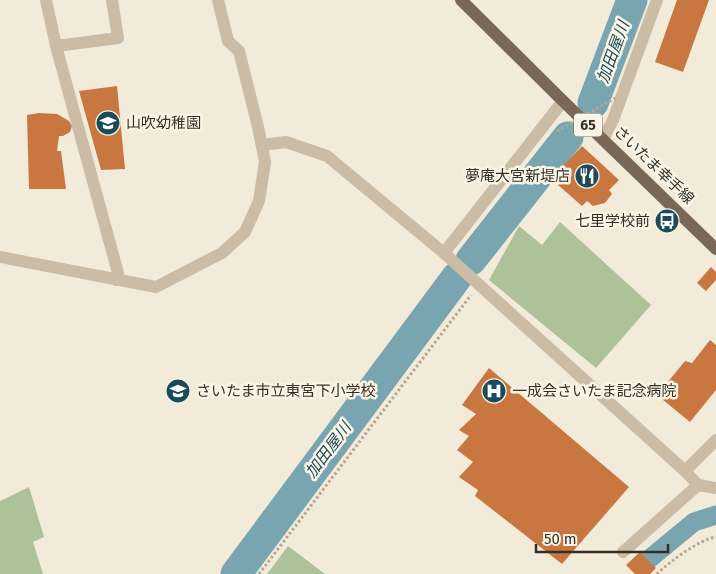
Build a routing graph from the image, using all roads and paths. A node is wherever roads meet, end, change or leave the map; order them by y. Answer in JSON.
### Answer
{"nodes":[{"id":1,"x":46,"y":0,"type":"edge"},
{"id":2,"x":112,"y":0,"type":"edge"},
{"id":3,"x":218,"y":0,"type":"edge"},
{"id":4,"x":461,"y":0,"type":"edge"},
{"id":5,"x":657,"y":0,"type":"edge"},
{"id":6,"x":56,"y":46,"type":"junction"},
{"id":7,"x":614,"y":98,"type":"dead end"},
{"id":8,"x":563,"y":101,"type":"junction"},
{"id":9,"x":557,"y":131,"type":"dead end"},
{"id":10,"x":604,"y":139,"type":"junction"},
{"id":11,"x":262,"y":145,"type":"junction"},
{"id":12,"x":716,"y":249,"type":"edge"},
{"id":13,"x":444,"y":253,"type":"junction"},
{"id":14,"x":0,"y":257,"type":"edge"},
{"id":15,"x":116,"y":280,"type":"junction"},
{"id":16,"x":479,"y":285,"type":"junction"},
{"id":17,"x":716,"y":440,"type":"edge"},
{"id":18,"x":685,"y":471,"type":"junction"},
{"id":19,"x":698,"y":485,"type":"junction"},
{"id":20,"x":716,"y":488,"type":"edge"},
{"id":21,"x":716,"y":537,"type":"edge"},
{"id":22,"x":623,"y":552,"type":"dead end"},
{"id":23,"x":259,"y":574,"type":"edge"},
{"id":24,"x":657,"y":574,"type":"edge"}],
"edges":[{"from":1,"to":6,"type":"street"},
{"from":2,"to":6,"type":"street"},
{"from":3,"to":11,"type":"street"},
{"from":4,"to":8,"type":"main road","name":"さいたま幸手線","number":"65"},
{"from":5,"to":10,"type":"street"},
{"from":6,"to":15,"type":"street"},
{"from":7,"to":9,"type":"path","bridge":true},
{"from":8,"to":10,"type":"main road","name":"さいたま幸手線","number":"65"},
{"from":8,"to":13,"type":"street"},
{"from":10,"to":12,"type":"main road","name":"さいたま幸手線","number":"65"},
{"from":11,"to":13,"type":"street"},
{"from":11,"to":15,"type":"street"},
{"from":13,"to":16,"type":"street"},
{"from":14,"to":15,"type":"street"},
{"from":16,"to":18,"type":"street"},
{"from":16,"to":23,"type":"path"},
{"from":17,"to":18,"type":"street"},
{"from":18,"to":19,"type":"street"},
{"from":19,"to":20,"type":"street"},
{"from":19,"to":22,"type":"street"},
{"from":21,"to":24,"type":"path"}]}
